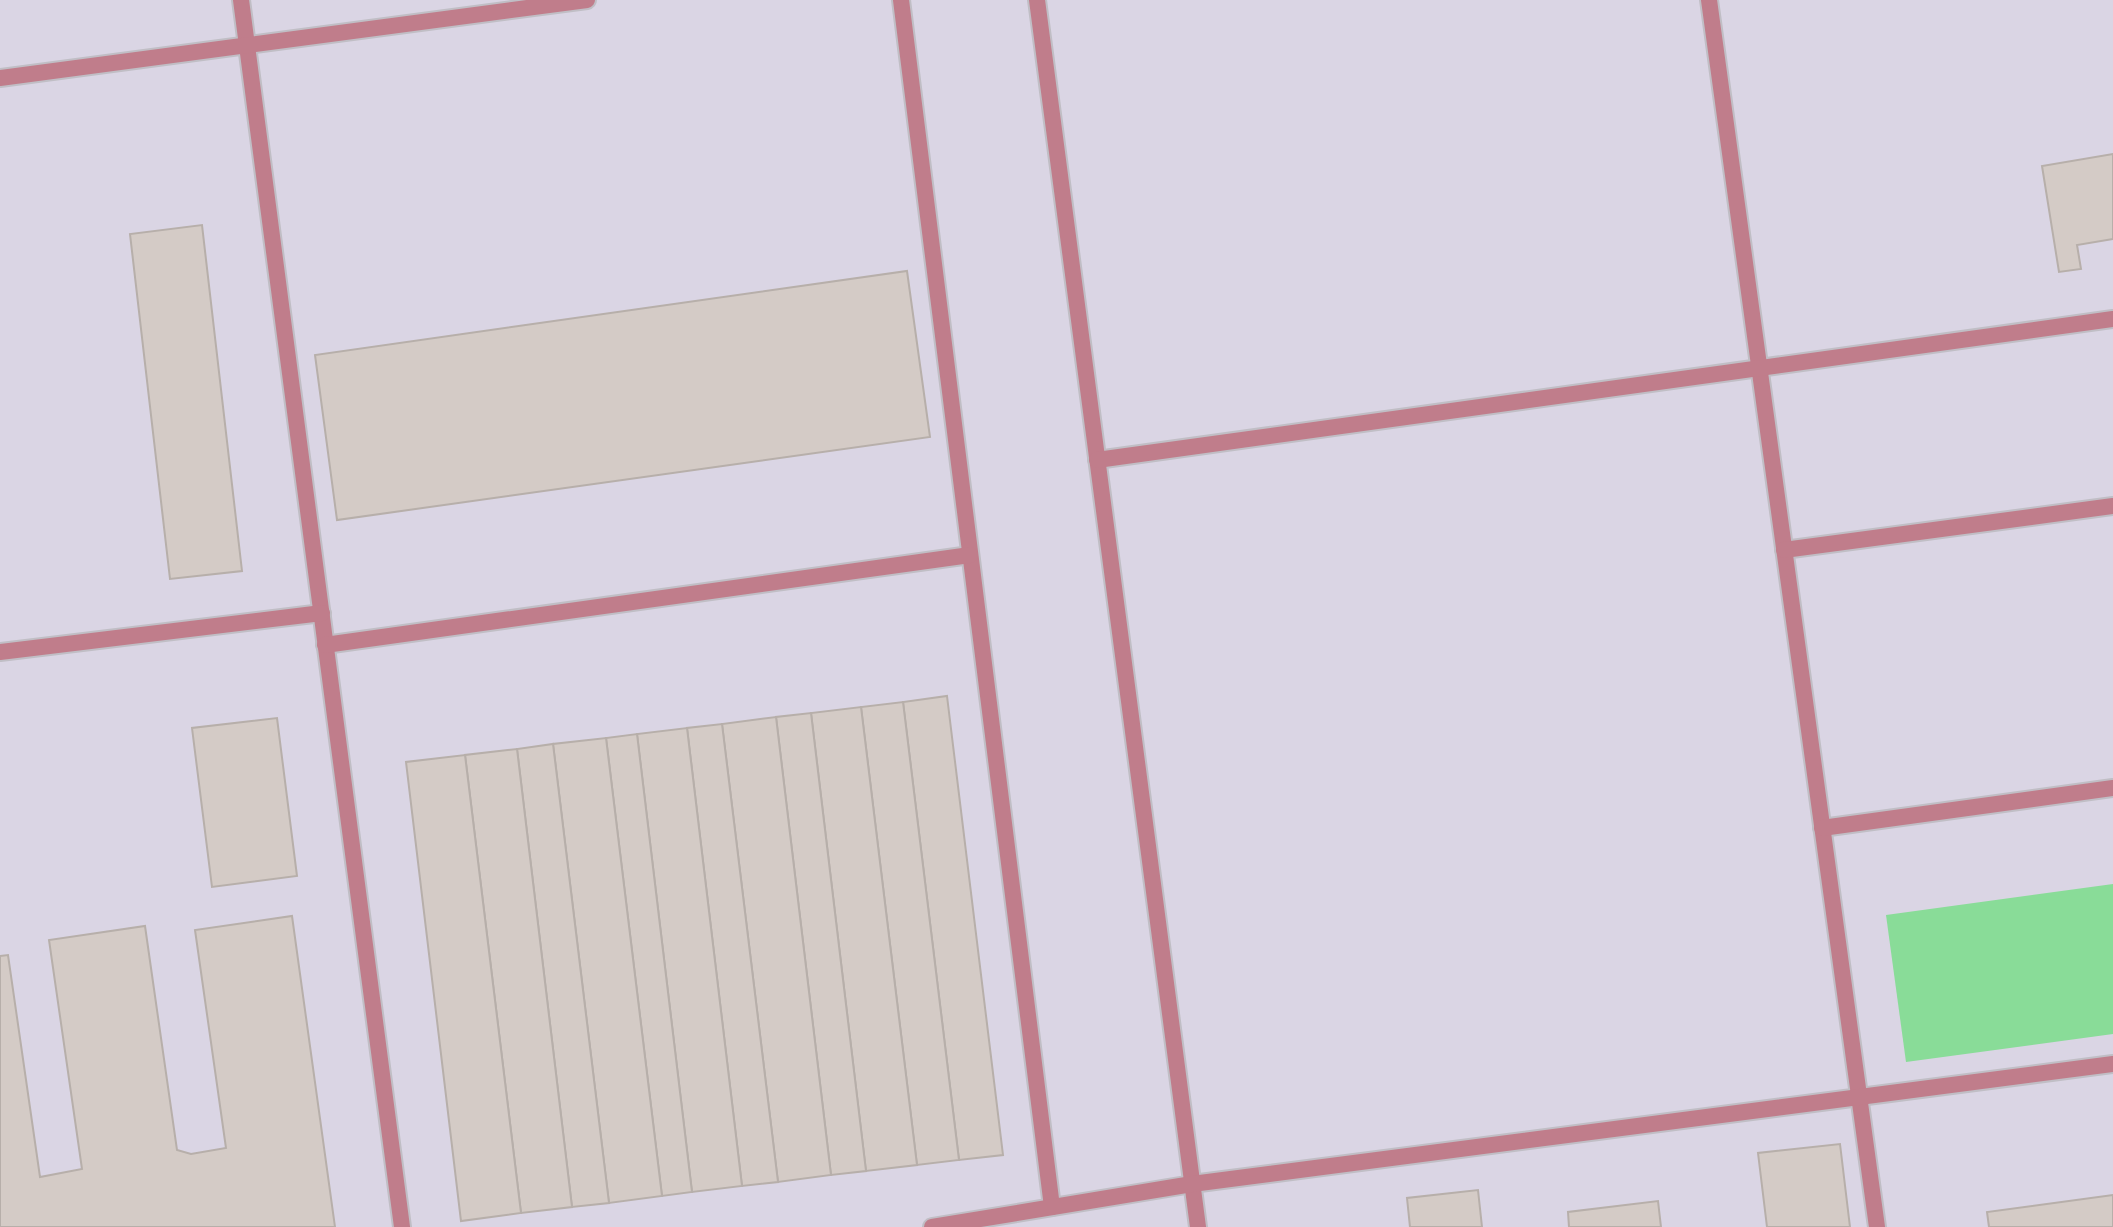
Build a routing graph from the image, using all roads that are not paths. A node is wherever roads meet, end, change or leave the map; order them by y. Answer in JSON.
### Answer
{"nodes":[{"id":1,"x":241,"y":0,"type":"edge"},
{"id":2,"x":587,"y":0,"type":"edge"},
{"id":3,"x":901,"y":0,"type":"edge"},
{"id":4,"x":1037,"y":0,"type":"edge"},
{"id":5,"x":1709,"y":0,"type":"edge"},
{"id":6,"x":247,"y":45,"type":"junction"},
{"id":7,"x":0,"y":78,"type":"edge"},
{"id":8,"x":2113,"y":319,"type":"edge"},
{"id":9,"x":1759,"y":368,"type":"junction"},
{"id":10,"x":1097,"y":460,"type":"junction"},
{"id":11,"x":2113,"y":506,"type":"edge"},
{"id":12,"x":1784,"y":550,"type":"junction"},
{"id":13,"x":970,"y":555,"type":"junction"},
{"id":14,"x":322,"y":613,"type":"junction"},
{"id":15,"x":325,"y":645,"type":"junction"},
{"id":16,"x":0,"y":652,"type":"edge"},
{"id":17,"x":2113,"y":788,"type":"edge"},
{"id":18,"x":1822,"y":828,"type":"junction"},
{"id":19,"x":2113,"y":1064,"type":"edge"},
{"id":20,"x":1859,"y":1097,"type":"junction"},
{"id":21,"x":1192,"y":1184,"type":"junction"},
{"id":22,"x":1052,"y":1207,"type":"junction"},
{"id":23,"x":402,"y":1227,"type":"edge"},
{"id":24,"x":932,"y":1227,"type":"edge"},
{"id":25,"x":1198,"y":1227,"type":"edge"},
{"id":26,"x":1877,"y":1227,"type":"edge"}],
"edges":[{"from":1,"to":6,"type":"lane"},
{"from":2,"to":6,"type":"lane"},
{"from":3,"to":13,"type":"lane"},
{"from":4,"to":10,"type":"lane"},
{"from":5,"to":9,"type":"lane"},
{"from":6,"to":7,"type":"lane"},
{"from":6,"to":14,"type":"lane"},
{"from":8,"to":9,"type":"lane"},
{"from":9,"to":10,"type":"lane"},
{"from":9,"to":12,"type":"lane"},
{"from":10,"to":21,"type":"lane"},
{"from":11,"to":12,"type":"lane"},
{"from":12,"to":18,"type":"lane"},
{"from":13,"to":15,"type":"lane"},
{"from":13,"to":22,"type":"lane"},
{"from":14,"to":15,"type":"lane"},
{"from":14,"to":16,"type":"lane"},
{"from":15,"to":23,"type":"lane"},
{"from":17,"to":18,"type":"lane"},
{"from":18,"to":20,"type":"lane"},
{"from":19,"to":20,"type":"lane"},
{"from":20,"to":21,"type":"lane"},
{"from":20,"to":26,"type":"lane"},
{"from":21,"to":22,"type":"lane"},
{"from":21,"to":25,"type":"lane"},
{"from":22,"to":24,"type":"lane"}]}
